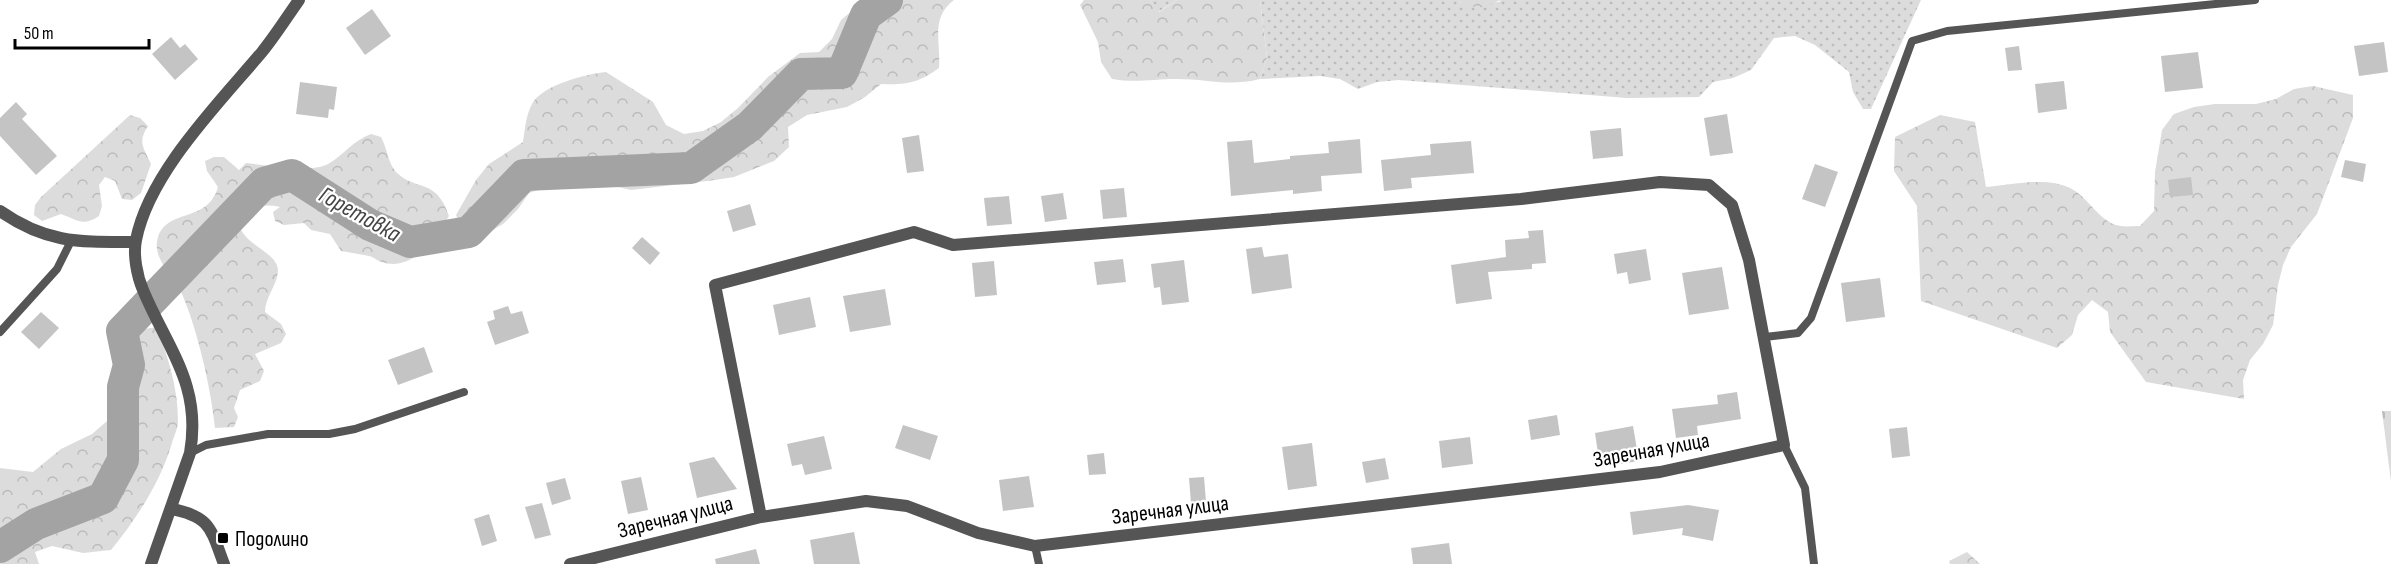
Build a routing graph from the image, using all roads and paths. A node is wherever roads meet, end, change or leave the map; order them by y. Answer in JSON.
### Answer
{"nodes":[{"id":1,"x":299,"y":0,"type":"edge"},
{"id":2,"x":2255,"y":0,"type":"edge"},
{"id":3,"x":0,"y":211,"type":"edge"},
{"id":4,"x":71,"y":241,"type":"junction"},
{"id":5,"x":135,"y":242,"type":"junction"},
{"id":6,"x":0,"y":332,"type":"edge"},
{"id":7,"x":1765,"y":337,"type":"junction"},
{"id":8,"x":464,"y":392,"type":"dead end"},
{"id":9,"x":1784,"y":445,"type":"junction"},
{"id":10,"x":190,"y":453,"type":"junction"},
{"id":11,"x":171,"y":509,"type":"junction"},
{"id":12,"x":761,"y":517,"type":"junction"},
{"id":13,"x":1035,"y":546,"type":"junction"},
{"id":14,"x":151,"y":564,"type":"edge"},
{"id":15,"x":224,"y":564,"type":"edge"},
{"id":16,"x":570,"y":564,"type":"edge"},
{"id":17,"x":1039,"y":564,"type":"edge"},
{"id":18,"x":1814,"y":564,"type":"edge"}],
"edges":[{"from":1,"to":5,"type":"street"},
{"from":2,"to":7,"type":"lane"},
{"from":3,"to":4,"type":"street"},
{"from":4,"to":5,"type":"street"},
{"from":4,"to":6,"type":"lane"},
{"from":5,"to":10,"type":"street"},
{"from":7,"to":9,"type":"street"},
{"from":7,"to":12,"type":"street"},
{"from":8,"to":10,"type":"lane"},
{"from":9,"to":13,"type":"street","name":"Заречная улица"},
{"from":9,"to":18,"type":"lane"},
{"from":10,"to":11,"type":"street"},
{"from":11,"to":14,"type":"street"},
{"from":11,"to":15,"type":"street"},
{"from":12,"to":13,"type":"street","name":"Заречная улица"},
{"from":12,"to":16,"type":"street","name":"Заречная улица"},
{"from":13,"to":17,"type":"lane"}]}
